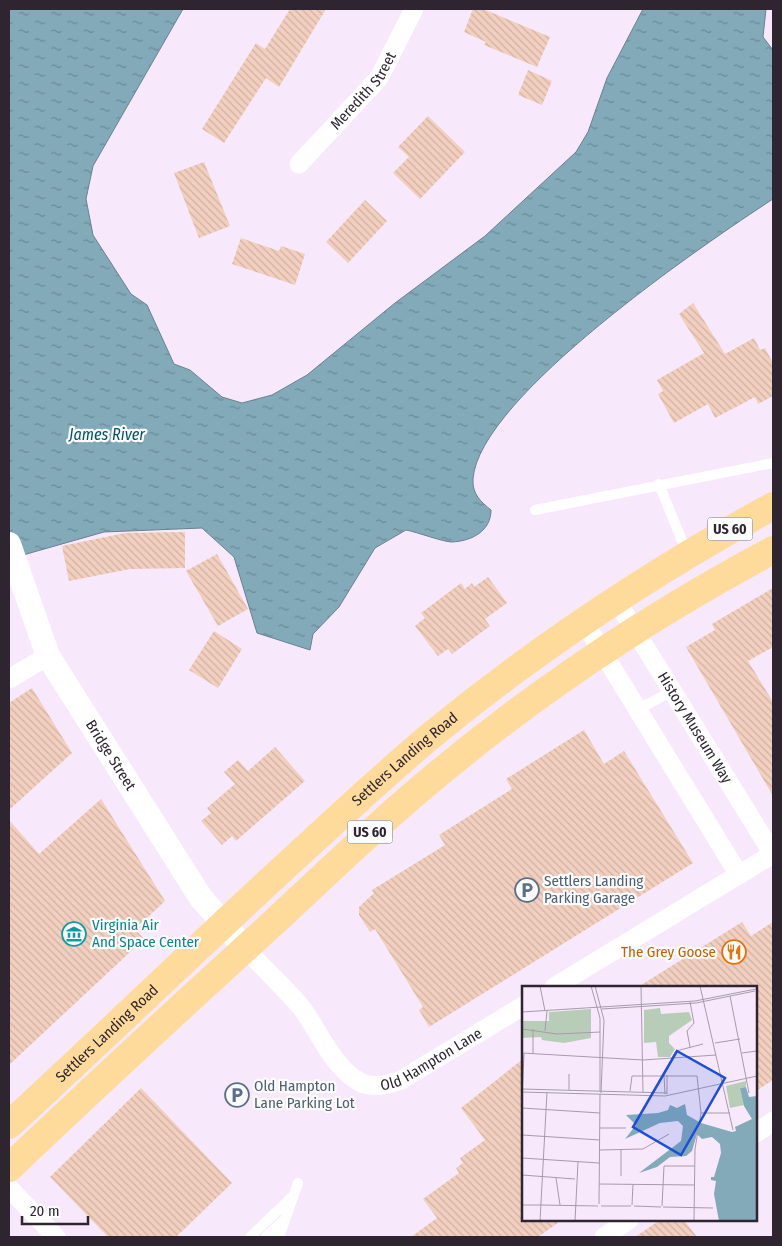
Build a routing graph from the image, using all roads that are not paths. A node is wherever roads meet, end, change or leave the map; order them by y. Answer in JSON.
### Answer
{"nodes":[{"id":1,"x":414,"y":9,"type":"edge"},
{"id":2,"x":299,"y":164,"type":"dead end"},
{"id":3,"x":773,"y":463,"type":"edge"},
{"id":4,"x":659,"y":484,"type":"junction"},
{"id":5,"x":773,"y":506,"type":"edge"},
{"id":6,"x":535,"y":510,"type":"dead end"},
{"id":7,"x":9,"y":544,"type":"edge"},
{"id":8,"x":773,"y":550,"type":"edge"},
{"id":9,"x":688,"y":554,"type":"junction"},
{"id":10,"x":616,"y":600,"type":"junction"},
{"id":11,"x":584,"y":622,"type":"junction"},
{"id":12,"x":635,"y":631,"type":"junction"},
{"id":13,"x":603,"y":653,"type":"junction"},
{"id":14,"x":48,"y":656,"type":"junction"},
{"id":15,"x":9,"y":679,"type":"edge"},
{"id":16,"x":672,"y":691,"type":"junction"},
{"id":17,"x":637,"y":710,"type":"junction"},
{"id":18,"x":773,"y":854,"type":"edge"},
{"id":19,"x":739,"y":875,"type":"junction"},
{"id":20,"x":222,"y":924,"type":"junction"},
{"id":21,"x":245,"y":948,"type":"junction"},
{"id":22,"x":556,"y":986,"type":"edge"},
{"id":23,"x":522,"y":1007,"type":"edge"},
{"id":24,"x":773,"y":1121,"type":"edge"},
{"id":25,"x":9,"y":1125,"type":"edge"},
{"id":26,"x":757,"y":1132,"type":"edge"},
{"id":27,"x":9,"y":1168,"type":"edge"},
{"id":28,"x":298,"y":1183,"type":"dead end"},
{"id":29,"x":9,"y":1188,"type":"edge"},
{"id":30,"x":293,"y":1196,"type":"junction"},
{"id":31,"x":286,"y":1218,"type":"junction"},
{"id":32,"x":628,"y":1221,"type":"edge"},
{"id":33,"x":56,"y":1237,"type":"edge"},
{"id":34,"x":250,"y":1237,"type":"edge"},
{"id":35,"x":266,"y":1237,"type":"edge"},
{"id":36,"x":279,"y":1237,"type":"edge"},
{"id":37,"x":604,"y":1237,"type":"edge"}],
"edges":[{"from":1,"to":2,"type":"street","name":"Meredith Street"},
{"from":3,"to":4,"type":"lane"},
{"from":4,"to":6,"type":"lane"},
{"from":4,"to":9,"type":"lane"},
{"from":5,"to":9,"type":"main road","name":"Settlers Landing Road","number":"US 60"},
{"from":7,"to":14,"type":"street","name":"Bridge Street"},
{"from":8,"to":12,"type":"main road","number":"US 60"},
{"from":9,"to":10,"type":"main road","name":"Settlers Landing Road","number":"US 60"},
{"from":10,"to":11,"type":"main road","name":"Settlers Landing Road","number":"US 60"},
{"from":10,"to":12,"type":"street","name":"History Museum Way"},
{"from":11,"to":13,"type":"street"},
{"from":11,"to":20,"type":"main road","name":"Settlers Landing Road","number":"US 60"},
{"from":12,"to":13,"type":"main road","number":"US 60"},
{"from":12,"to":16,"type":"street","name":"History Museum Way"},
{"from":13,"to":17,"type":"street"},
{"from":13,"to":21,"type":"main road","number":"US 60"},
{"from":14,"to":15,"type":"street"},
{"from":14,"to":20,"type":"street","name":"Bridge Street"},
{"from":16,"to":17,"type":"lane"},
{"from":16,"to":18,"type":"street","name":"History Museum Way"},
{"from":17,"to":19,"type":"street"},
{"from":18,"to":19,"type":"street"},
{"from":19,"to":22,"type":"street"},
{"from":20,"to":21,"type":"street","name":"Bridge Street"},
{"from":20,"to":25,"type":"main road","name":"Settlers Landing Road","number":"US 60"},
{"from":21,"to":23,"type":"street","name":"Old Hampton Lane"},
{"from":21,"to":27,"type":"main road","number":"US 60"},
{"from":24,"to":26,"type":"street"},
{"from":28,"to":30,"type":"lane"},
{"from":29,"to":33,"type":"street"},
{"from":30,"to":31,"type":"lane"},
{"from":30,"to":34,"type":"lane"},
{"from":31,"to":35,"type":"lane"},
{"from":31,"to":36,"type":"lane"},
{"from":32,"to":37,"type":"street"}]}
